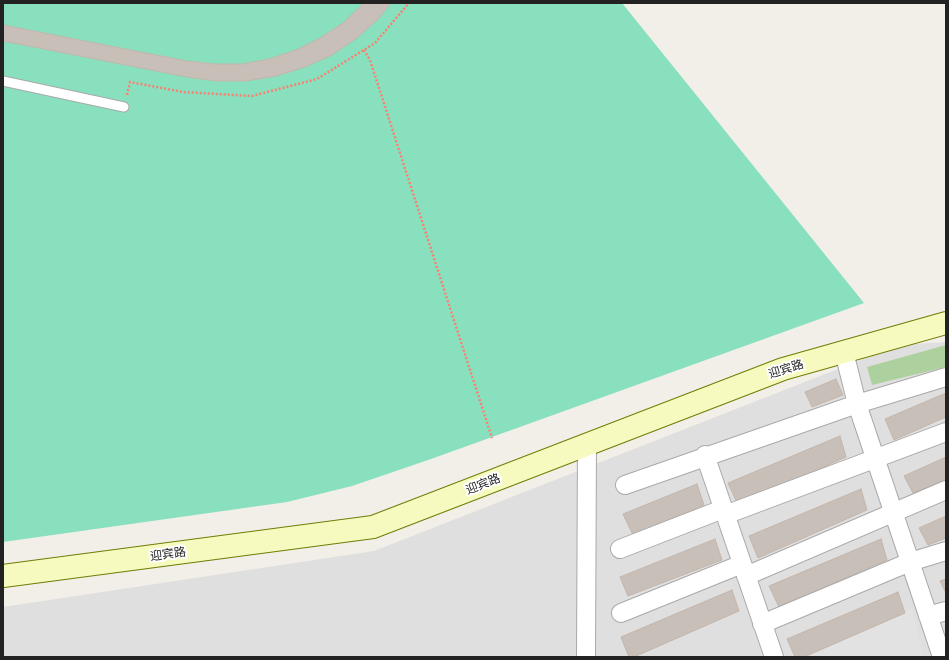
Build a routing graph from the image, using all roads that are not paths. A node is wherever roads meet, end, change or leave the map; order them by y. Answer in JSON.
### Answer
{"nodes":[{"id":1,"x":3,"y":81,"type":"edge"},
{"id":2,"x":124,"y":107,"type":"dead end"},
{"id":3,"x":946,"y":323,"type":"edge"},
{"id":4,"x":844,"y":352,"type":"junction"},
{"id":5,"x":946,"y":378,"type":"edge"},
{"id":6,"x":857,"y":404,"type":"junction"},
{"id":7,"x":946,"y":432,"type":"edge"},
{"id":8,"x":587,"y":444,"type":"junction"},
{"id":9,"x":705,"y":455,"type":"junction"},
{"id":10,"x":875,"y":457,"type":"junction"},
{"id":11,"x":625,"y":485,"type":"dead end"},
{"id":12,"x":946,"y":490,"type":"edge"},
{"id":13,"x":724,"y":512,"type":"junction"},
{"id":14,"x":893,"y":512,"type":"junction"},
{"id":15,"x":620,"y":549,"type":"dead end"},
{"id":16,"x":946,"y":551,"type":"edge"},
{"id":17,"x":910,"y":562,"type":"junction"},
{"id":18,"x":744,"y":570,"type":"junction"},
{"id":19,"x":3,"y":576,"type":"edge"},
{"id":20,"x":946,"y":611,"type":"edge"},
{"id":21,"x":621,"y":613,"type":"dead end"},
{"id":22,"x":928,"y":616,"type":"junction"},
{"id":23,"x":762,"y":624,"type":"junction"},
{"id":24,"x":586,"y":657,"type":"edge"},
{"id":25,"x":774,"y":657,"type":"edge"},
{"id":26,"x":942,"y":657,"type":"edge"}],
"edges":[{"from":1,"to":2,"type":"lane"},
{"from":3,"to":4,"type":"street","name":"迎宾路"},
{"from":4,"to":6,"type":"street"},
{"from":4,"to":8,"type":"street","name":"迎宾路"},
{"from":5,"to":6,"type":"street"},
{"from":6,"to":9,"type":"street"},
{"from":6,"to":10,"type":"street"},
{"from":7,"to":10,"type":"street"},
{"from":8,"to":19,"type":"street","name":"迎宾路"},
{"from":8,"to":24,"type":"street"},
{"from":9,"to":11,"type":"street"},
{"from":9,"to":13,"type":"street"},
{"from":10,"to":13,"type":"street"},
{"from":10,"to":14,"type":"street"},
{"from":12,"to":14,"type":"street"},
{"from":13,"to":15,"type":"street"},
{"from":13,"to":18,"type":"street"},
{"from":14,"to":17,"type":"street"},
{"from":14,"to":18,"type":"street"},
{"from":16,"to":17,"type":"street"},
{"from":17,"to":22,"type":"street"},
{"from":17,"to":23,"type":"street"},
{"from":18,"to":21,"type":"street"},
{"from":18,"to":23,"type":"street"},
{"from":20,"to":22,"type":"street"},
{"from":22,"to":26,"type":"street"},
{"from":23,"to":25,"type":"street"}]}
